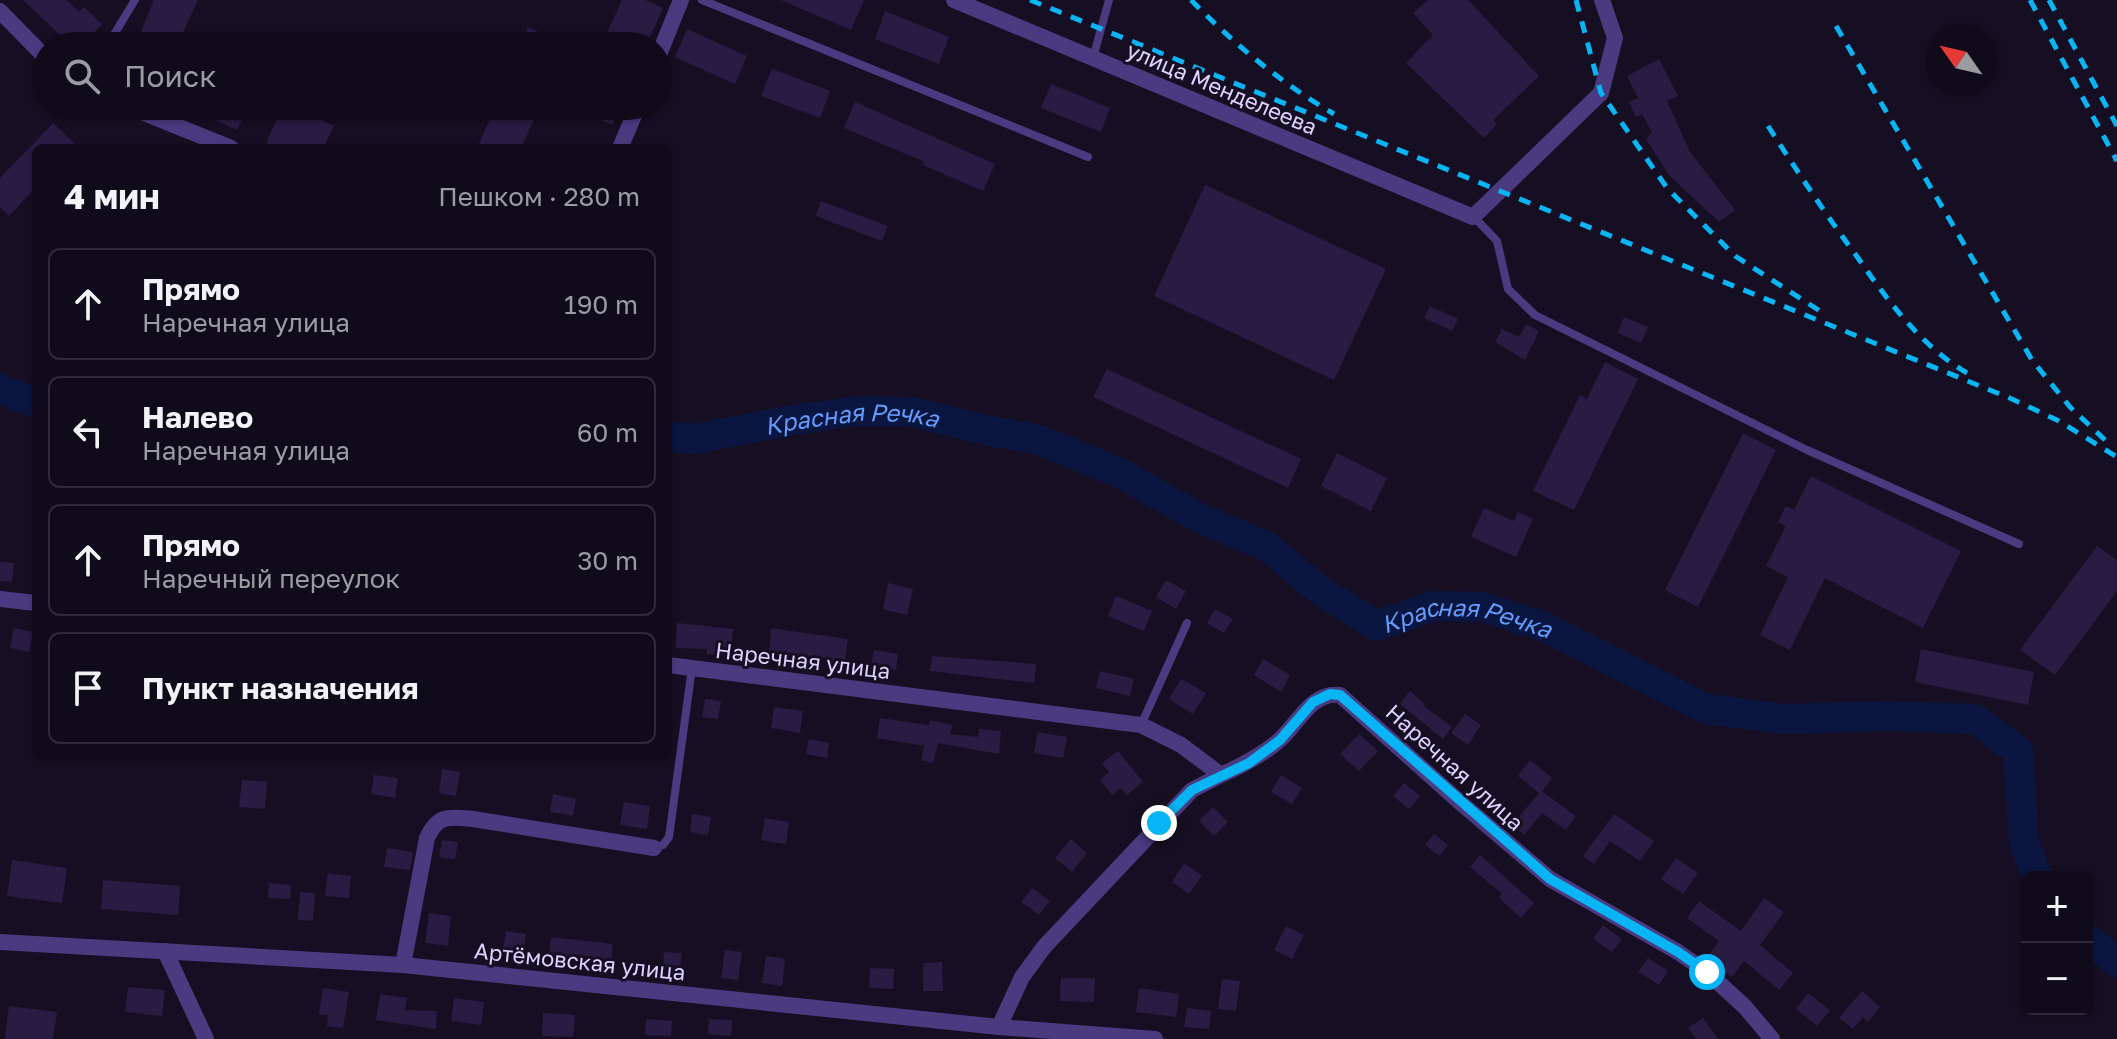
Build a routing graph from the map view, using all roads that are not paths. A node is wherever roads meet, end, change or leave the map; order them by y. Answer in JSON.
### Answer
{"nodes":[{"id":1,"x":135,"y":0,"type":"edge"},
{"id":2,"x":681,"y":0,"type":"edge"},
{"id":3,"x":702,"y":0,"type":"edge"},
{"id":4,"x":954,"y":0,"type":"edge"},
{"id":5,"x":1109,"y":0,"type":"edge"},
{"id":6,"x":1602,"y":0,"type":"edge"},
{"id":7,"x":0,"y":11,"type":"edge"},
{"id":8,"x":116,"y":32,"type":"edge"},
{"id":9,"x":668,"y":32,"type":"edge"},
{"id":10,"x":32,"y":44,"type":"edge"},
{"id":11,"x":1093,"y":58,"type":"junction"},
{"id":12,"x":162,"y":120,"type":"edge"},
{"id":13,"x":632,"y":120,"type":"edge"},
{"id":14,"x":221,"y":144,"type":"edge"},
{"id":15,"x":622,"y":144,"type":"edge"},
{"id":16,"x":1088,"y":157,"type":"dead end"},
{"id":17,"x":1473,"y":217,"type":"junction"},
{"id":18,"x":2019,"y":544,"type":"dead end"},
{"id":19,"x":0,"y":599,"type":"edge"},
{"id":20,"x":32,"y":603,"type":"edge"},
{"id":21,"x":1187,"y":623,"type":"dead end"},
{"id":22,"x":672,"y":666,"type":"edge"},
{"id":23,"x":692,"y":668,"type":"junction"},
{"id":24,"x":1141,"y":725,"type":"junction"},
{"id":25,"x":1221,"y":775,"type":"junction"},
{"id":26,"x":654,"y":848,"type":"joint"},
{"id":27,"x":0,"y":942,"type":"edge"},
{"id":28,"x":165,"y":951,"type":"junction"},
{"id":29,"x":403,"y":965,"type":"junction"},
{"id":30,"x":999,"y":1027,"type":"junction"},
{"id":31,"x":206,"y":1039,"type":"edge"},
{"id":32,"x":1155,"y":1039,"type":"edge"},
{"id":33,"x":1772,"y":1039,"type":"edge"}],
"edges":[{"from":1,"to":8,"type":"lane"},
{"from":2,"to":9,"type":"street"},
{"from":3,"to":16,"type":"lane"},
{"from":4,"to":11,"type":"street","name":"улица Менделеева"},
{"from":5,"to":11,"type":"lane"},
{"from":6,"to":17,"type":"street"},
{"from":7,"to":10,"type":"street"},
{"from":11,"to":17,"type":"street","name":"улица Менделеева"},
{"from":12,"to":14,"type":"street"},
{"from":13,"to":15,"type":"street"},
{"from":17,"to":18,"type":"lane"},
{"from":19,"to":20,"type":"street"},
{"from":21,"to":24,"type":"lane"},
{"from":22,"to":23,"type":"street","name":"Наречная улица"},
{"from":23,"to":24,"type":"street","name":"Наречная улица"},
{"from":23,"to":26,"type":"lane"},
{"from":24,"to":25,"type":"street","name":"Наречная улица"},
{"from":25,"to":30,"type":"street"},
{"from":25,"to":33,"type":"street","name":"Наречная улица"},
{"from":26,"to":29,"type":"street"},
{"from":27,"to":28,"type":"street","name":"Артёмовская улица"},
{"from":28,"to":29,"type":"street","name":"Артёмовская улица"},
{"from":28,"to":31,"type":"street"},
{"from":29,"to":30,"type":"street","name":"Артёмовская улица"},
{"from":30,"to":32,"type":"street","name":"Артёмовская улица"}]}
